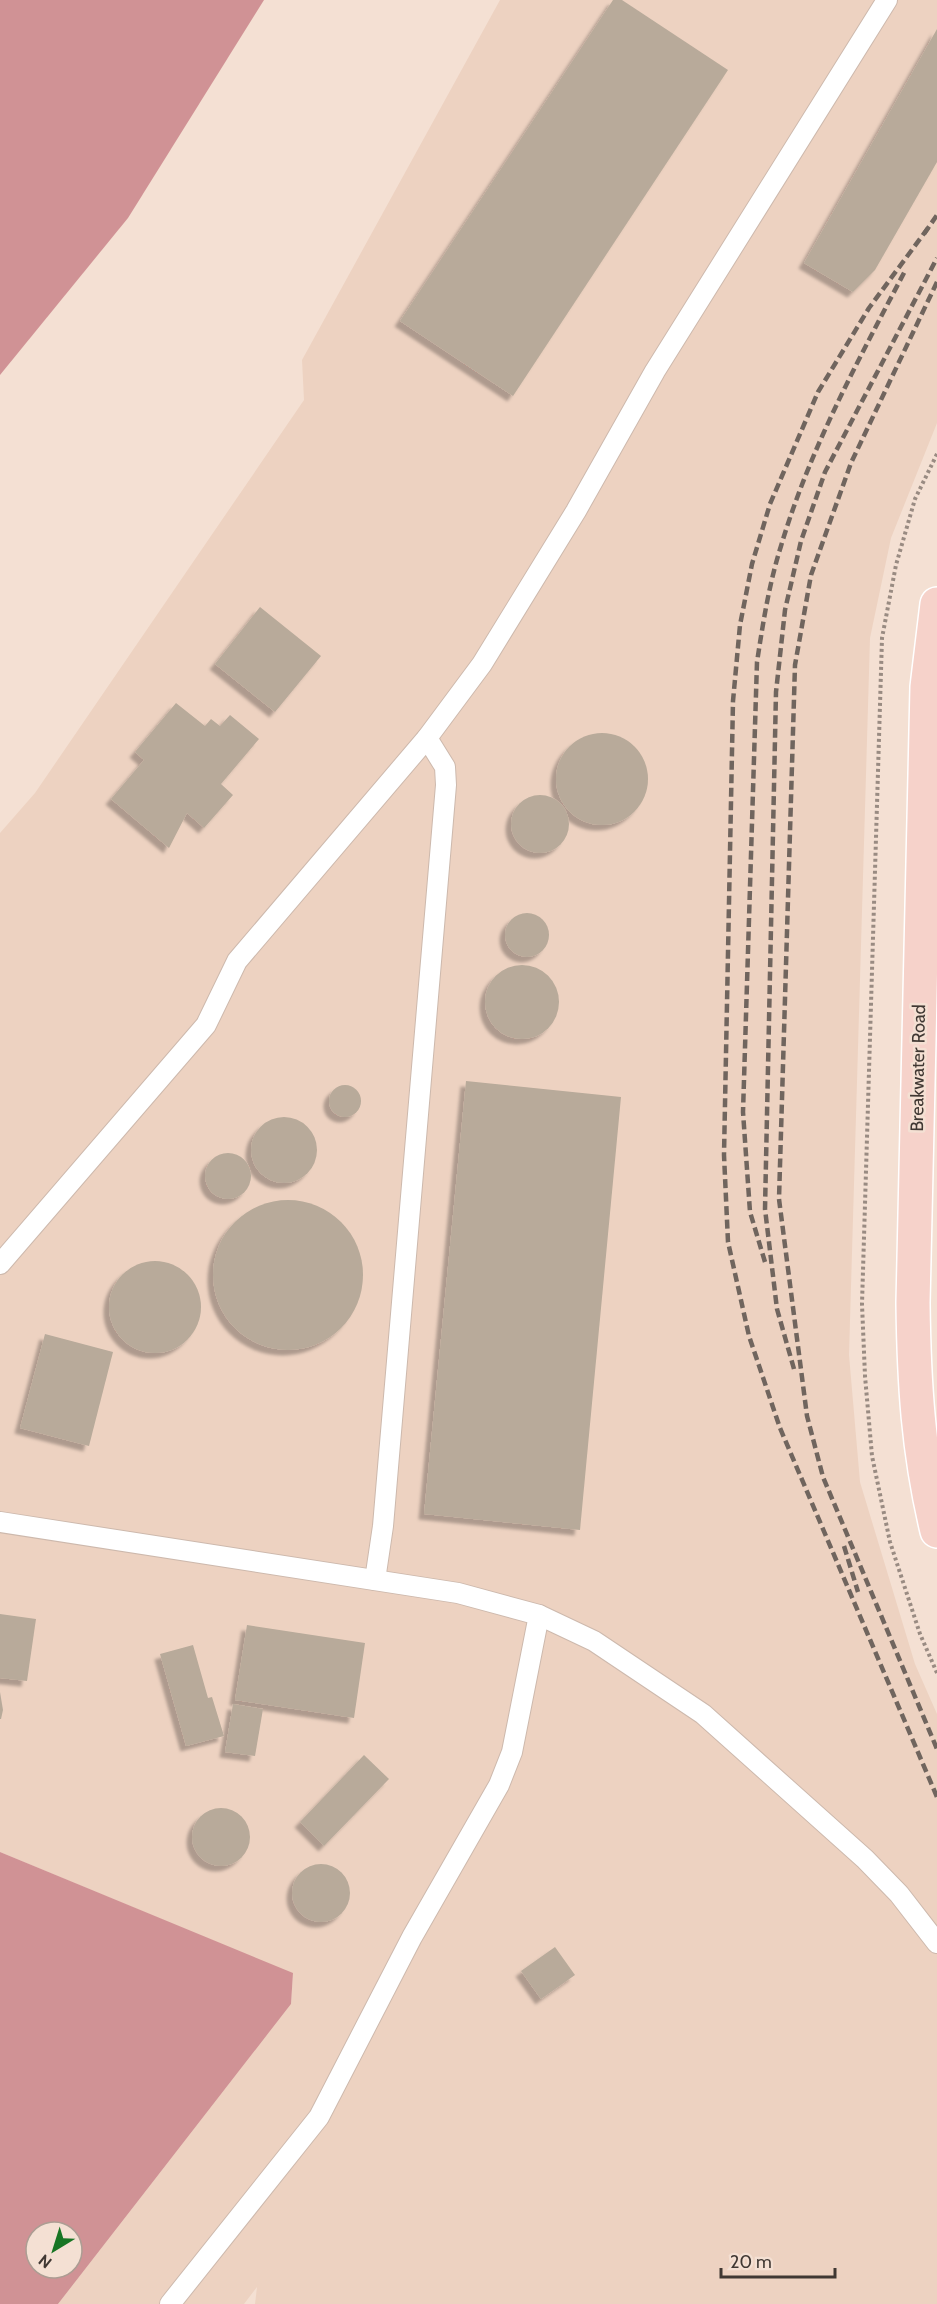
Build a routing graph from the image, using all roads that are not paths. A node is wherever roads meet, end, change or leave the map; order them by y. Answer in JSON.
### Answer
{"nodes":[{"id":1,"x":887,"y":0,"type":"edge"},
{"id":2,"x":937,"y":604,"type":"edge"},
{"id":3,"x":427,"y":738,"type":"junction"},
{"id":4,"x":0,"y":1264,"type":"edge"},
{"id":5,"x":929,"y":1451,"type":"edge"},
{"id":6,"x":0,"y":1522,"type":"edge"},
{"id":7,"x":937,"y":1531,"type":"edge"},
{"id":8,"x":375,"y":1580,"type":"junction"},
{"id":9,"x":539,"y":1615,"type":"junction"},
{"id":10,"x":937,"y":1943,"type":"edge"},
{"id":11,"x":170,"y":2304,"type":"edge"}],
"edges":[{"from":1,"to":3,"type":"lane"},
{"from":2,"to":5,"type":"highway","name":"Breakwater Road"},
{"from":3,"to":4,"type":"lane"},
{"from":3,"to":8,"type":"lane"},
{"from":5,"to":7,"type":"highway","name":"Breakwater Road"},
{"from":6,"to":8,"type":"lane"},
{"from":8,"to":9,"type":"lane"},
{"from":9,"to":10,"type":"lane"},
{"from":9,"to":11,"type":"lane"}]}
